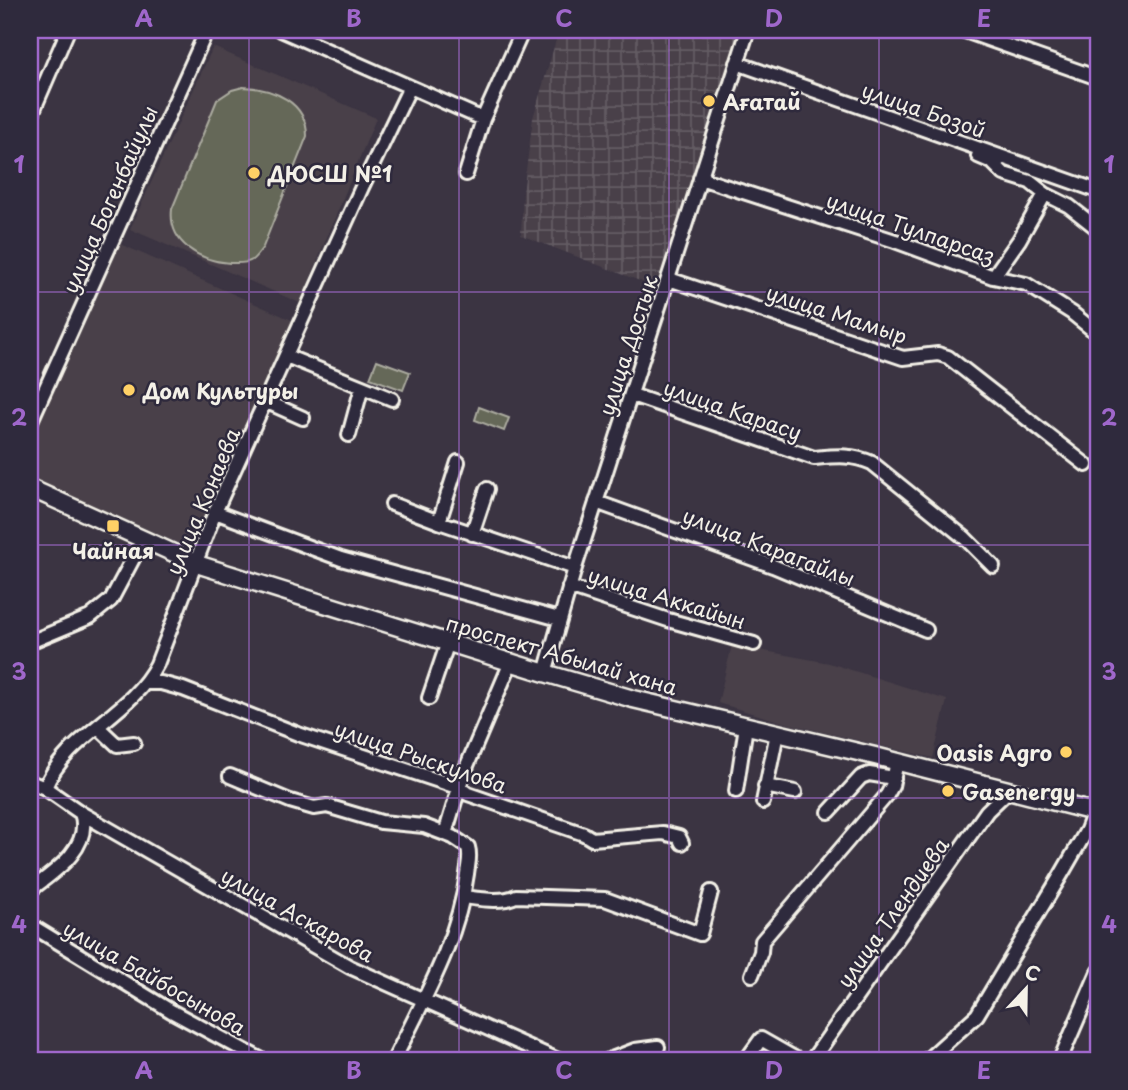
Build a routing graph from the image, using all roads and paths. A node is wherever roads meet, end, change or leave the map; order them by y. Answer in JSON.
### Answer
{"nodes":[{"id":1,"x":68,"y":30,"type":"edge"},
{"id":2,"x":207,"y":30,"type":"edge"},
{"id":3,"x":281,"y":30,"type":"edge"},
{"id":4,"x":523,"y":30,"type":"edge"},
{"id":5,"x":748,"y":30,"type":"edge"},
{"id":6,"x":962,"y":30,"type":"edge"},
{"id":7,"x":737,"y":63,"type":"junction"},
{"id":8,"x":1098,"y":78,"type":"edge"},
{"id":9,"x":410,"y":87,"type":"junction"},
{"id":10,"x":30,"y":118,"type":"edge"},
{"id":11,"x":483,"y":119,"type":"junction"},
{"id":12,"x":957,"y":141,"type":"junction"},
{"id":13,"x":466,"y":174,"type":"dead end"},
{"id":14,"x":700,"y":178,"type":"junction"},
{"id":15,"x":1098,"y":191,"type":"edge"},
{"id":16,"x":1045,"y":194,"type":"junction"},
{"id":17,"x":1098,"y":229,"type":"edge"},
{"id":18,"x":993,"y":277,"type":"junction"},
{"id":19,"x":669,"y":279,"type":"junction"},
{"id":20,"x":1098,"y":334,"type":"edge"},
{"id":21,"x":286,"y":356,"type":"junction"},
{"id":22,"x":362,"y":387,"type":"junction"},
{"id":23,"x":632,"y":395,"type":"junction"},
{"id":24,"x":392,"y":399,"type":"dead end"},
{"id":25,"x":265,"y":401,"type":"junction"},
{"id":26,"x":303,"y":418,"type":"dead end"},
{"id":27,"x":30,"y":424,"type":"edge"},
{"id":28,"x":349,"y":435,"type":"dead end"},
{"id":29,"x":458,"y":462,"type":"dead end"},
{"id":30,"x":1086,"y":465,"type":"dead end"},
{"id":31,"x":30,"y":488,"type":"edge"},
{"id":32,"x":487,"y":489,"type":"dead end"},
{"id":33,"x":596,"y":502,"type":"junction"},
{"id":34,"x":392,"y":504,"type":"dead end"},
{"id":35,"x":215,"y":512,"type":"junction"},
{"id":36,"x":439,"y":522,"type":"junction"},
{"id":37,"x":472,"y":534,"type":"junction"},
{"id":38,"x":143,"y":540,"type":"junction"},
{"id":39,"x":194,"y":563,"type":"junction"},
{"id":40,"x":993,"y":566,"type":"dead end"},
{"id":41,"x":575,"y":568,"type":"junction"},
{"id":42,"x":569,"y":587,"type":"junction"},
{"id":43,"x":559,"y":619,"type":"junction"},
{"id":44,"x":926,"y":630,"type":"dead end"},
{"id":45,"x":30,"y":642,"type":"edge"},
{"id":46,"x":448,"y":642,"type":"junction"},
{"id":47,"x":754,"y":643,"type":"dead end"},
{"id":48,"x":511,"y":662,"type":"junction"},
{"id":49,"x":545,"y":673,"type":"junction"},
{"id":50,"x":147,"y":683,"type":"junction"},
{"id":51,"x":429,"y":698,"type":"dead end"},
{"id":52,"x":746,"y":726,"type":"junction"},
{"id":53,"x":98,"y":727,"type":"junction"},
{"id":54,"x":777,"y":733,"type":"junction"},
{"id":55,"x":134,"y":743,"type":"dead end"},
{"id":56,"x":897,"y":761,"type":"junction"},
{"id":57,"x":230,"y":776,"type":"dead end"},
{"id":58,"x":894,"y":778,"type":"junction"},
{"id":59,"x":30,"y":782,"type":"edge"},
{"id":60,"x":45,"y":788,"type":"junction"},
{"id":61,"x":460,"y":788,"type":"junction"},
{"id":62,"x":1009,"y":790,"type":"junction"},
{"id":63,"x":736,"y":792,"type":"dead end"},
{"id":64,"x":794,"y":792,"type":"dead end"},
{"id":65,"x":829,"y":812,"type":"dead end"},
{"id":66,"x":81,"y":813,"type":"junction"},
{"id":67,"x":1096,"y":813,"type":"edge"},
{"id":68,"x":445,"y":834,"type":"junction"},
{"id":69,"x":682,"y":843,"type":"dead end"},
{"id":70,"x":30,"y":890,"type":"edge"},
{"id":71,"x":711,"y":892,"type":"dead end"},
{"id":72,"x":464,"y":897,"type":"junction"},
{"id":73,"x":30,"y":926,"type":"edge"},
{"id":74,"x":1098,"y":972,"type":"edge"},
{"id":75,"x":752,"y":975,"type":"dead end"},
{"id":76,"x":424,"y":1002,"type":"junction"},
{"id":77,"x":658,"y":1047,"type":"dead end"},
{"id":78,"x":632,"y":1056,"type":"edge"},
{"id":79,"x":262,"y":1060,"type":"edge"},
{"id":80,"x":394,"y":1060,"type":"edge"},
{"id":81,"x":558,"y":1060,"type":"edge"},
{"id":82,"x":609,"y":1060,"type":"edge"},
{"id":83,"x":746,"y":1060,"type":"edge"},
{"id":84,"x":798,"y":1060,"type":"edge"},
{"id":85,"x":812,"y":1060,"type":"edge"},
{"id":86,"x":927,"y":1060,"type":"edge"},
{"id":87,"x":1060,"y":1060,"type":"edge"}],
"edges":[{"from":1,"to":10,"type":"street"},
{"from":2,"to":27,"type":"street","name":"улица Богенбайулы"},
{"from":3,"to":9,"type":"street"},
{"from":4,"to":11,"type":"street"},
{"from":5,"to":7,"type":"street","name":"улица Достык"},
{"from":6,"to":8,"type":"street"},
{"from":7,"to":12,"type":"street","name":"улица Бозой"},
{"from":7,"to":14,"type":"street","name":"улица Достык"},
{"from":9,"to":11,"type":"street"},
{"from":9,"to":21,"type":"street","name":"улица Конаева"},
{"from":11,"to":13,"type":"street"},
{"from":12,"to":15,"type":"street","name":"улица Бозой"},
{"from":12,"to":16,"type":"street"},
{"from":14,"to":18,"type":"street","name":"улица Тулпарсаз"},
{"from":14,"to":19,"type":"street","name":"улица Достык"},
{"from":16,"to":17,"type":"street"},
{"from":16,"to":18,"type":"street"},
{"from":18,"to":20,"type":"street","name":"улица Тулпарсаз"},
{"from":19,"to":23,"type":"street","name":"улица Достык"},
{"from":19,"to":30,"type":"street","name":"улица Мамыр"},
{"from":21,"to":22,"type":"street"},
{"from":21,"to":25,"type":"street","name":"улица Конаева"},
{"from":22,"to":24,"type":"street"},
{"from":22,"to":28,"type":"street"},
{"from":23,"to":33,"type":"street","name":"улица Достык"},
{"from":23,"to":40,"type":"street","name":"улица Карасу"},
{"from":25,"to":26,"type":"street"},
{"from":25,"to":35,"type":"street","name":"улица Конаева"},
{"from":29,"to":36,"type":"street"},
{"from":31,"to":38,"type":"main road","name":"проспект Абылай хана"},
{"from":32,"to":37,"type":"street"},
{"from":33,"to":41,"type":"street","name":"улица Достык"},
{"from":33,"to":44,"type":"street","name":"улица Карагайлы"},
{"from":34,"to":36,"type":"street"},
{"from":35,"to":39,"type":"street","name":"улица Конаева"},
{"from":35,"to":43,"type":"street"},
{"from":36,"to":37,"type":"street"},
{"from":37,"to":41,"type":"street"},
{"from":38,"to":39,"type":"main road","name":"проспект Абылай хана"},
{"from":38,"to":45,"type":"street"},
{"from":39,"to":46,"type":"main road","name":"проспект Абылай хана"},
{"from":39,"to":50,"type":"street","name":"улица Конаева"},
{"from":41,"to":42,"type":"street","name":"улица Достык"},
{"from":42,"to":43,"type":"street","name":"улица Достык"},
{"from":42,"to":47,"type":"street","name":"улица Аккайын"},
{"from":43,"to":49,"type":"street","name":"улица Достык"},
{"from":46,"to":48,"type":"main road","name":"проспект Абылай хана"},
{"from":46,"to":51,"type":"street"},
{"from":48,"to":49,"type":"main road","name":"проспект Абылай хана"},
{"from":48,"to":61,"type":"street"},
{"from":49,"to":52,"type":"main road","name":"проспект Абылай хана"},
{"from":50,"to":53,"type":"street","name":"улица Конаева"},
{"from":50,"to":61,"type":"street","name":"улица Рыскулова"},
{"from":52,"to":54,"type":"main road","name":"проспект Абылай хана"},
{"from":52,"to":63,"type":"street"},
{"from":53,"to":55,"type":"street"},
{"from":53,"to":60,"type":"street","name":"улица Конаева"},
{"from":54,"to":56,"type":"main road","name":"проспект Абылай хана"},
{"from":54,"to":64,"type":"street"},
{"from":56,"to":58,"type":"street"},
{"from":56,"to":62,"type":"main road","name":"проспект Абылай хана"},
{"from":57,"to":68,"type":"street"},
{"from":58,"to":65,"type":"street"},
{"from":58,"to":75,"type":"street"},
{"from":59,"to":60,"type":"street","name":"улица Аскарова"},
{"from":60,"to":66,"type":"street","name":"улица Аскарова"},
{"from":61,"to":68,"type":"street"},
{"from":61,"to":69,"type":"street","name":"улица Рыскулова"},
{"from":62,"to":67,"type":"main road","name":"проспект Абылай хана"},
{"from":62,"to":85,"type":"street","name":"улица Тлендиева"},
{"from":66,"to":70,"type":"street"},
{"from":66,"to":76,"type":"street","name":"улица Аскарова"},
{"from":67,"to":86,"type":"street"},
{"from":68,"to":72,"type":"street"},
{"from":71,"to":72,"type":"street"},
{"from":72,"to":76,"type":"street"},
{"from":73,"to":79,"type":"street","name":"улица Байбосынова"},
{"from":74,"to":87,"type":"street"},
{"from":76,"to":80,"type":"street"},
{"from":76,"to":81,"type":"street","name":"улица Аскарова"},
{"from":77,"to":78,"type":"street"},
{"from":78,"to":82,"type":"street"},
{"from":83,"to":84,"type":"street"}]}
